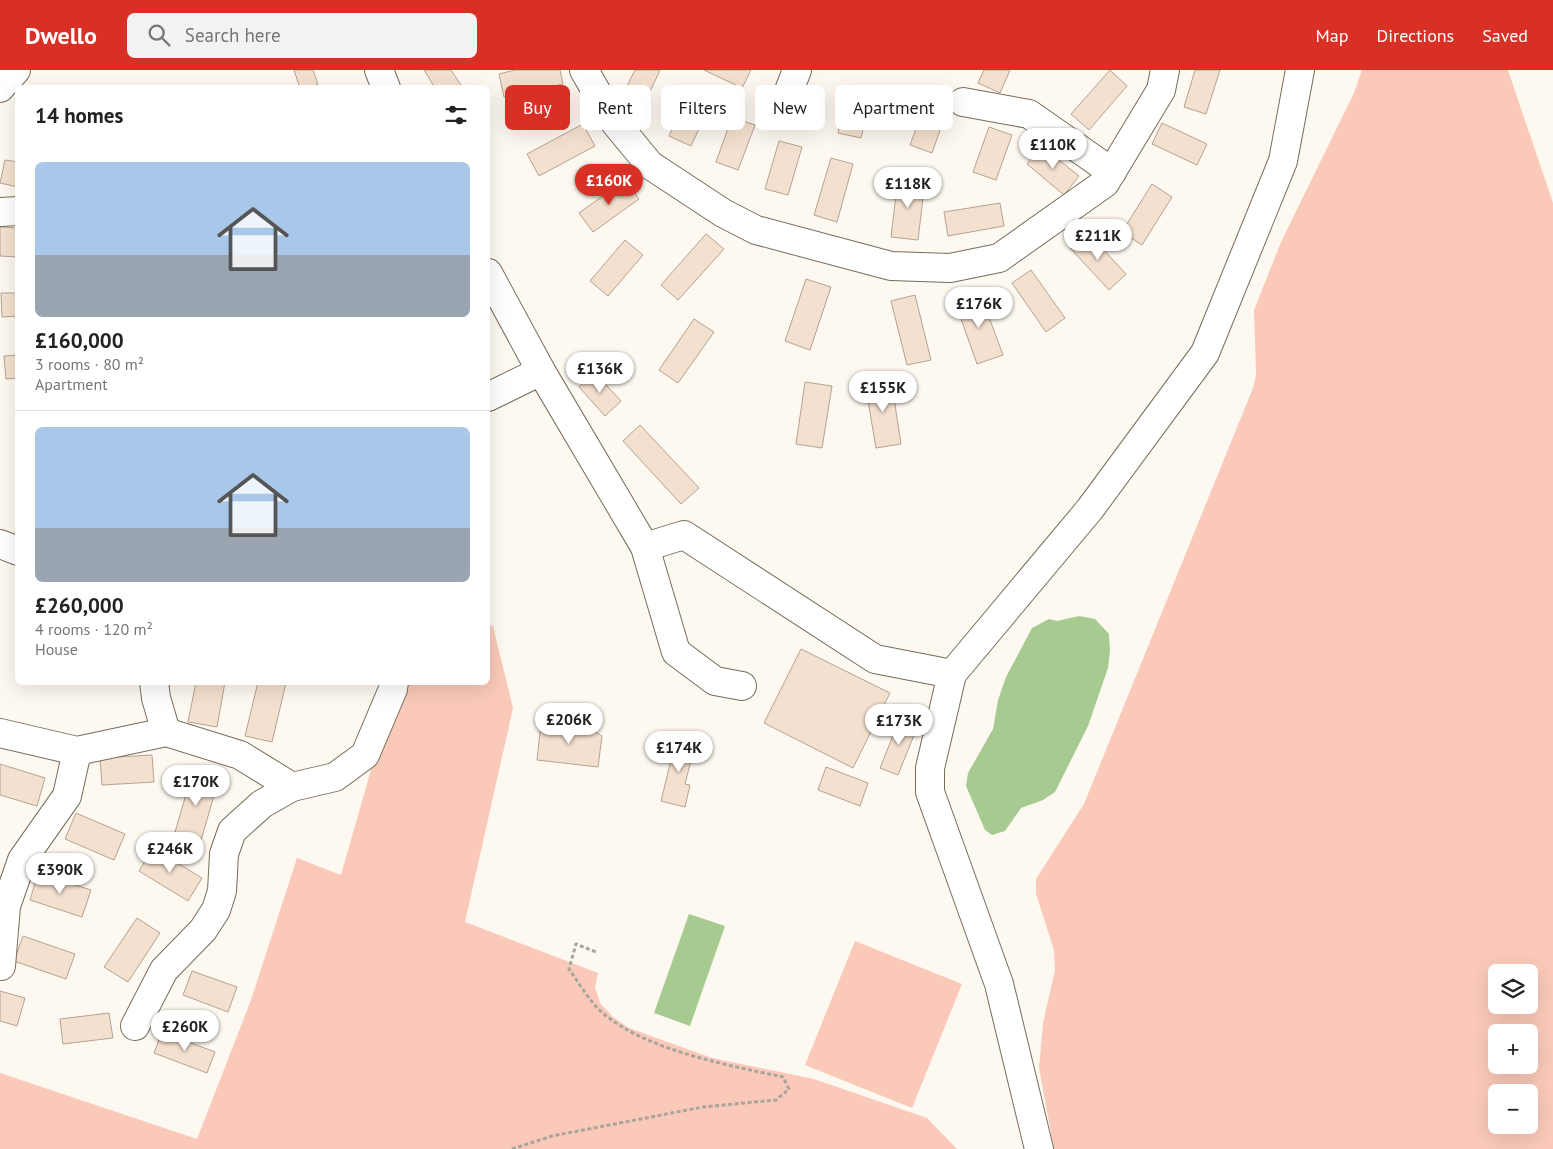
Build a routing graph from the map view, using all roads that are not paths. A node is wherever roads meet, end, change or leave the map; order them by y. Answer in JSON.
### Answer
{"nodes":[{"id":1,"x":16,"y":70,"type":"edge"},
{"id":2,"x":379,"y":70,"type":"edge"},
{"id":3,"x":584,"y":70,"type":"edge"},
{"id":4,"x":797,"y":70,"type":"edge"},
{"id":5,"x":1164,"y":70,"type":"edge"},
{"id":6,"x":1300,"y":70,"type":"edge"},
{"id":7,"x":385,"y":85,"type":"edge"},
{"id":8,"x":791,"y":85,"type":"edge"},
{"id":9,"x":0,"y":88,"type":"edge"},
{"id":10,"x":963,"y":102,"type":"dead end"},
{"id":11,"x":1112,"y":172,"type":"junction"},
{"id":12,"x":0,"y":212,"type":"edge"},
{"id":13,"x":15,"y":212,"type":"edge"},
{"id":14,"x":490,"y":277,"type":"edge"},
{"id":15,"x":541,"y":371,"type":"junction"},
{"id":16,"x":490,"y":396,"type":"edge"},
{"id":17,"x":0,"y":544,"type":"edge"},
{"id":18,"x":645,"y":547,"type":"junction"},
{"id":19,"x":15,"y":551,"type":"edge"},
{"id":20,"x":952,"y":674,"type":"junction"},
{"id":21,"x":154,"y":685,"type":"edge"},
{"id":22,"x":394,"y":685,"type":"edge"},
{"id":23,"x":742,"y":686,"type":"dead end"},
{"id":24,"x":166,"y":732,"type":"junction"},
{"id":25,"x":0,"y":733,"type":"edge"},
{"id":26,"x":77,"y":751,"type":"junction"},
{"id":27,"x":292,"y":788,"type":"junction"},
{"id":28,"x":0,"y":966,"type":"edge"},
{"id":29,"x":134,"y":1026,"type":"dead end"},
{"id":30,"x":1039,"y":1149,"type":"edge"}],
"edges":[{"from":1,"to":9,"type":"lane"},
{"from":2,"to":7,"type":"lane"},
{"from":3,"to":11,"type":"lane"},
{"from":4,"to":8,"type":"lane"},
{"from":5,"to":11,"type":"lane"},
{"from":6,"to":20,"type":"lane"},
{"from":10,"to":11,"type":"lane"},
{"from":12,"to":13,"type":"lane"},
{"from":14,"to":15,"type":"lane"},
{"from":15,"to":16,"type":"lane"},
{"from":15,"to":18,"type":"lane"},
{"from":17,"to":19,"type":"lane"},
{"from":18,"to":20,"type":"lane"},
{"from":18,"to":23,"type":"lane"},
{"from":20,"to":30,"type":"lane"},
{"from":21,"to":24,"type":"lane"},
{"from":22,"to":27,"type":"lane"},
{"from":24,"to":26,"type":"lane"},
{"from":24,"to":27,"type":"lane"},
{"from":25,"to":26,"type":"lane"},
{"from":26,"to":28,"type":"lane"},
{"from":27,"to":29,"type":"lane"}]}
